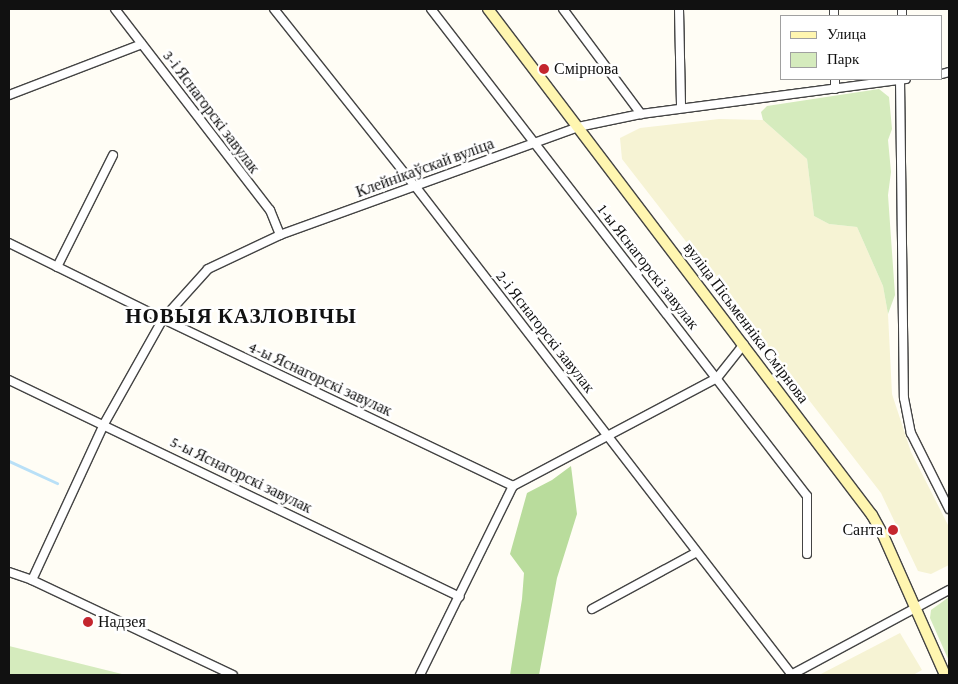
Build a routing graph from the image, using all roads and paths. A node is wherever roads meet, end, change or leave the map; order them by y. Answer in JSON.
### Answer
{"nodes":[{"id":1,"x":115,"y":9,"type":"edge"},
{"id":2,"x":274,"y":9,"type":"edge"},
{"id":3,"x":431,"y":9,"type":"edge"},
{"id":4,"x":488,"y":9,"type":"edge"},
{"id":5,"x":563,"y":9,"type":"edge"},
{"id":6,"x":679,"y":9,"type":"edge"},
{"id":7,"x":142,"y":44,"type":"junction"},
{"id":8,"x":835,"y":80,"type":"edge"},
{"id":9,"x":895,"y":80,"type":"edge"},
{"id":10,"x":902,"y":80,"type":"edge"},
{"id":11,"x":835,"y":89,"type":"junction"},
{"id":12,"x":9,"y":95,"type":"edge"},
{"id":13,"x":681,"y":108,"type":"junction"},
{"id":14,"x":641,"y":114,"type":"junction"},
{"id":15,"x":578,"y":127,"type":"junction"},
{"id":16,"x":534,"y":143,"type":"junction"},
{"id":17,"x":112,"y":154,"type":"dead end"},
{"id":18,"x":415,"y":186,"type":"junction"},
{"id":19,"x":280,"y":235,"type":"junction"},
{"id":20,"x":9,"y":243,"type":"edge"},
{"id":21,"x":57,"y":267,"type":"junction"},
{"id":22,"x":163,"y":319,"type":"junction"},
{"id":23,"x":744,"y":344,"type":"junction"},
{"id":24,"x":717,"y":378,"type":"junction"},
{"id":25,"x":9,"y":380,"type":"edge"},
{"id":26,"x":104,"y":424,"type":"junction"},
{"id":27,"x":606,"y":435,"type":"junction"},
{"id":28,"x":513,"y":486,"type":"junction"},
{"id":29,"x":949,"y":509,"type":"edge"},
{"id":30,"x":697,"y":552,"type":"junction"},
{"id":31,"x":807,"y":554,"type":"dead end"},
{"id":32,"x":9,"y":572,"type":"edge"},
{"id":33,"x":32,"y":580,"type":"junction"},
{"id":34,"x":949,"y":590,"type":"edge"},
{"id":35,"x":460,"y":597,"type":"junction"},
{"id":36,"x":915,"y":608,"type":"junction"},
{"id":37,"x":592,"y":609,"type":"dead end"},
{"id":38,"x":233,"y":675,"type":"edge"},
{"id":39,"x":420,"y":675,"type":"edge"},
{"id":40,"x":791,"y":675,"type":"edge"},
{"id":41,"x":945,"y":675,"type":"edge"}],
"edges":[{"from":1,"to":7,"type":"street","name":"3-і Яснагорскі завулак"},
{"from":2,"to":18,"type":"street","name":"2-і Яснагорскі завулак"},
{"from":3,"to":16,"type":"street","name":"1-ы Яснагорскі завулак"},
{"from":4,"to":15,"type":"main road","name":"вуліца Пісьменніка Смірнова"},
{"from":5,"to":14,"type":"street"},
{"from":6,"to":13,"type":"street"},
{"from":7,"to":12,"type":"street"},
{"from":7,"to":19,"type":"street","name":"3-і Яснагорскі завулак"},
{"from":8,"to":11,"type":"street"},
{"from":9,"to":11,"type":"street","name":"Клейнікаўскай вуліца"},
{"from":10,"to":29,"type":"street"},
{"from":11,"to":13,"type":"street","name":"Клейнікаўскай вуліца"},
{"from":13,"to":14,"type":"street","name":"Клейнікаўскай вуліца"},
{"from":14,"to":15,"type":"street","name":"Клейнікаўскай вуліца"},
{"from":15,"to":16,"type":"street","name":"Клейнікаўскай вуліца"},
{"from":15,"to":23,"type":"main road","name":"вуліца Пісьменніка Смірнова"},
{"from":16,"to":18,"type":"street","name":"Клейнікаўскай вуліца"},
{"from":16,"to":24,"type":"street","name":"1-ы Яснагорскі завулак"},
{"from":17,"to":21,"type":"street"},
{"from":18,"to":19,"type":"street","name":"Клейнікаўскай вуліца"},
{"from":18,"to":27,"type":"street","name":"2-і Яснагорскі завулак"},
{"from":19,"to":22,"type":"street","name":"Клейнікаўскай вуліца"},
{"from":20,"to":21,"type":"street","name":"4-ы Яснагорскі завулак"},
{"from":21,"to":22,"type":"street","name":"4-ы Яснагорскі завулак"},
{"from":22,"to":26,"type":"street","name":"Клейнікаўскай вуліца"},
{"from":22,"to":28,"type":"street","name":"4-ы Яснагорскі завулак"},
{"from":23,"to":24,"type":"street"},
{"from":23,"to":36,"type":"main road","name":"вуліца Пісьменніка Смірнова"},
{"from":24,"to":27,"type":"street"},
{"from":24,"to":31,"type":"street","name":"1-ы Яснагорскі завулак"},
{"from":25,"to":26,"type":"street","name":"5-ы Яснагорскі завулак"},
{"from":26,"to":33,"type":"street","name":"Клейнікаўскай вуліца"},
{"from":26,"to":35,"type":"street","name":"5-ы Яснагорскі завулак"},
{"from":27,"to":28,"type":"street"},
{"from":27,"to":30,"type":"street","name":"2-і Яснагорскі завулак"},
{"from":28,"to":35,"type":"street"},
{"from":30,"to":37,"type":"street"},
{"from":30,"to":40,"type":"street","name":"2-і Яснагорскі завулак"},
{"from":32,"to":33,"type":"street"},
{"from":33,"to":38,"type":"street"},
{"from":34,"to":36,"type":"street"},
{"from":35,"to":39,"type":"street"},
{"from":36,"to":40,"type":"street"},
{"from":36,"to":41,"type":"main road","name":"вуліца Пісьменніка Смірнова"}]}
